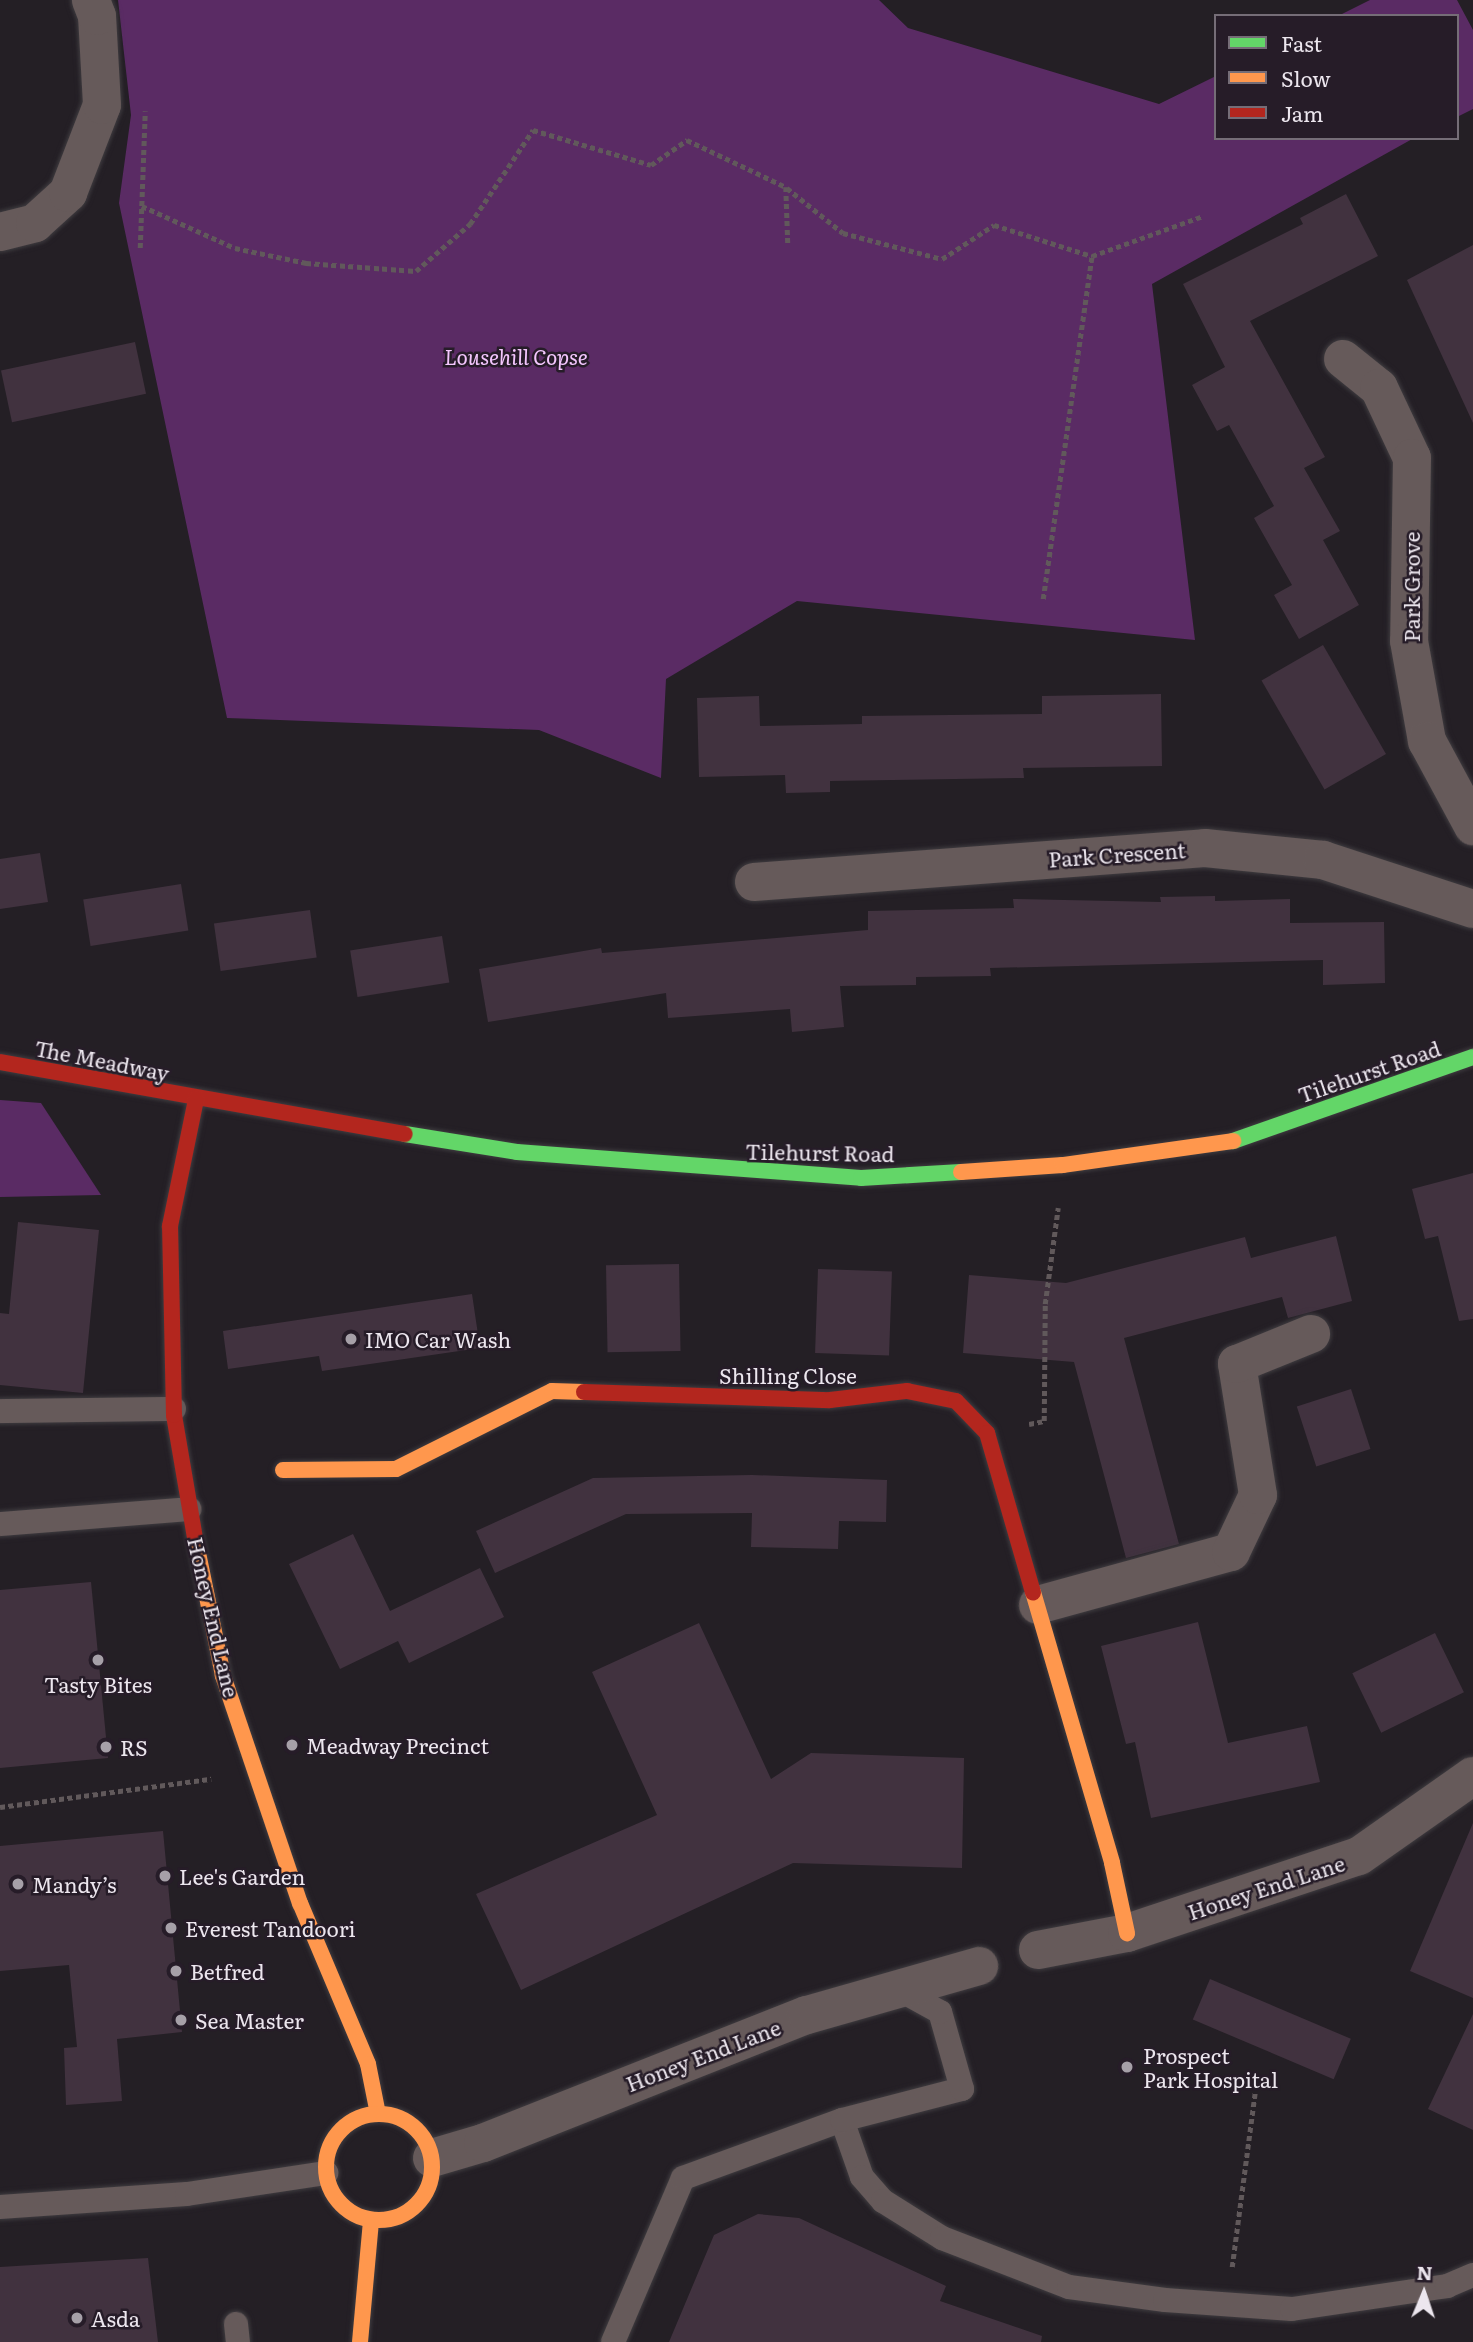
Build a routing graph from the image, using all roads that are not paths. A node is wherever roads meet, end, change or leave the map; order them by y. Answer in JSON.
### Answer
{"nodes":[{"id":1,"x":91,"y":0,"type":"edge"},
{"id":2,"x":0,"y":232,"type":"edge"},
{"id":3,"x":1343,"y":359,"type":"dead end"},
{"id":4,"x":1473,"y":826,"type":"edge"},
{"id":5,"x":754,"y":882,"type":"dead end"},
{"id":6,"x":1473,"y":909,"type":"edge"},
{"id":7,"x":1473,"y":1057,"type":"edge"},
{"id":8,"x":0,"y":1062,"type":"edge"},
{"id":9,"x":196,"y":1099,"type":"junction"},
{"id":10,"x":1311,"y":1334,"type":"dead end"},
{"id":11,"x":174,"y":1409,"type":"junction"},
{"id":12,"x":0,"y":1411,"type":"edge"},
{"id":13,"x":283,"y":1471,"type":"dead end"},
{"id":14,"x":189,"y":1509,"type":"junction"},
{"id":15,"x":0,"y":1524,"type":"edge"},
{"id":16,"x":1038,"y":1605,"type":"junction"},
{"id":17,"x":1473,"y":1776,"type":"edge"},
{"id":18,"x":1127,"y":1933,"type":"junction"},
{"id":19,"x":1038,"y":1950,"type":"dead end"},
{"id":20,"x":979,"y":1966,"type":"dead end"},
{"id":21,"x":902,"y":1991,"type":"junction"},
{"id":22,"x":377,"y":2114,"type":"junction"},
{"id":23,"x":842,"y":2120,"type":"junction"},
{"id":24,"x":432,"y":2158,"type":"junction"},
{"id":25,"x":326,"y":2173,"type":"junction"},
{"id":26,"x":0,"y":2207,"type":"edge"},
{"id":27,"x":371,"y":2220,"type":"junction"},
{"id":28,"x":1473,"y":2275,"type":"edge"},
{"id":29,"x":360,"y":2342,"type":"edge"},
{"id":30,"x":613,"y":2342,"type":"edge"}],
"edges":[{"from":1,"to":2,"type":"street"},
{"from":3,"to":4,"type":"street","name":"Park Grove"},
{"from":5,"to":6,"type":"street","name":"Park Crescent"},
{"from":7,"to":9,"type":"street","name":"Tilehurst Road"},
{"from":8,"to":9,"type":"street","name":"The Meadway"},
{"from":9,"to":11,"type":"street","name":"Honey End Lane"},
{"from":10,"to":16,"type":"street"},
{"from":11,"to":12,"type":"lane"},
{"from":11,"to":14,"type":"street","name":"Honey End Lane"},
{"from":13,"to":16,"type":"street","name":"Shilling Close"},
{"from":14,"to":15,"type":"lane"},
{"from":14,"to":22,"type":"street","name":"Honey End Lane"},
{"from":16,"to":18,"type":"street","name":"Shilling Close"},
{"from":17,"to":18,"type":"street","name":"Honey End Lane"},
{"from":18,"to":19,"type":"street","name":"Honey End Lane"},
{"from":20,"to":21,"type":"street","name":"Honey End Lane"},
{"from":21,"to":23,"type":"lane"},
{"from":21,"to":24,"type":"street","name":"Honey End Lane"},
{"from":22,"to":24,"type":"street"},
{"from":22,"to":25,"type":"street"},
{"from":23,"to":28,"type":"lane"},
{"from":23,"to":30,"type":"lane"},
{"from":24,"to":27,"type":"street"},
{"from":25,"to":26,"type":"lane"},
{"from":25,"to":27,"type":"street"},
{"from":27,"to":29,"type":"street"}]}
